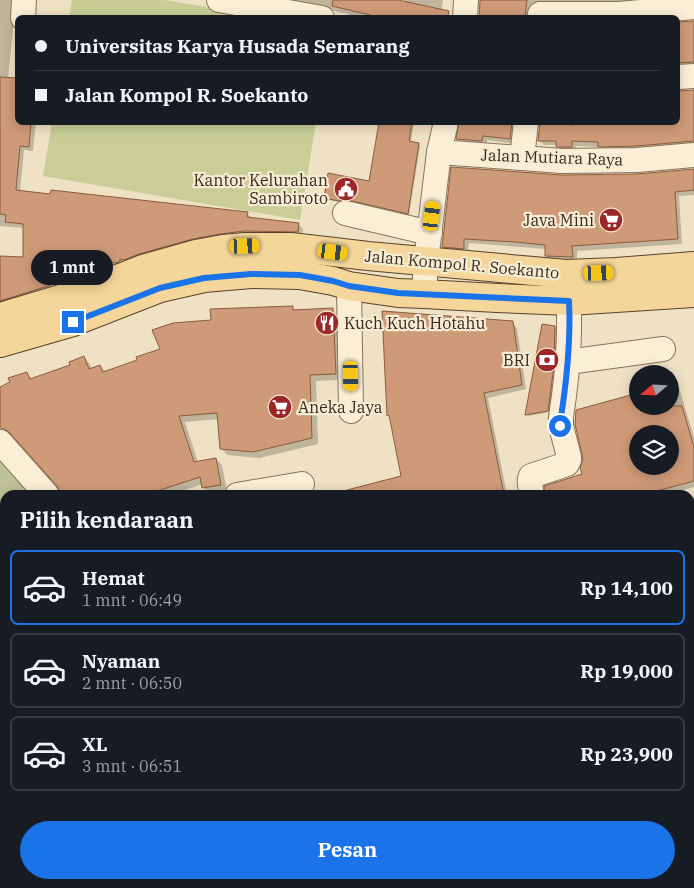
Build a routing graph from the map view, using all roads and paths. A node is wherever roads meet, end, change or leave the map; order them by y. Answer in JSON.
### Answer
{"nodes":[{"id":1,"x":24,"y":0,"type":"edge"},
{"id":2,"x":219,"y":0,"type":"edge"},
{"id":3,"x":466,"y":0,"type":"edge"},
{"id":4,"x":694,"y":6,"type":"edge"},
{"id":5,"x":540,"y":10,"type":"edge"},
{"id":6,"x":23,"y":15,"type":"edge"},
{"id":7,"x":305,"y":15,"type":"edge"},
{"id":8,"x":465,"y":15,"type":"edge"},
{"id":9,"x":694,"y":76,"type":"edge"},
{"id":10,"x":680,"y":77,"type":"edge"},
{"id":11,"x":445,"y":125,"type":"edge"},
{"id":12,"x":526,"y":125,"type":"edge"},
{"id":13,"x":439,"y":152,"type":"junction"},
{"id":14,"x":694,"y":155,"type":"edge"},
{"id":15,"x":522,"y":158,"type":"junction"},
{"id":16,"x":345,"y":213,"type":"dead end"},
{"id":17,"x":430,"y":233,"type":"junction"},
{"id":18,"x":291,"y":247,"type":"junction"},
{"id":19,"x":426,"y":261,"type":"junction"},
{"id":20,"x":694,"y":266,"type":"edge"},
{"id":21,"x":566,"y":274,"type":"junction"},
{"id":22,"x":300,"y":275,"type":"junction"},
{"id":23,"x":349,"y":286,"type":"junction"},
{"id":24,"x":694,"y":293,"type":"edge"},
{"id":25,"x":424,"y":294,"type":"junction"},
{"id":26,"x":569,"y":301,"type":"junction"},
{"id":27,"x":0,"y":317,"type":"edge"},
{"id":28,"x":0,"y":343,"type":"edge"},
{"id":29,"x":663,"y":348,"type":"dead end"},
{"id":30,"x":568,"y":362,"type":"junction"},
{"id":31,"x":351,"y":411,"type":"dead end"},
{"id":32,"x":0,"y":442,"type":"edge"},
{"id":33,"x":302,"y":484,"type":"dead end"},
{"id":34,"x":43,"y":490,"type":"edge"},
{"id":35,"x":267,"y":490,"type":"edge"},
{"id":36,"x":531,"y":490,"type":"edge"}],
"edges":[{"from":1,"to":6,"type":"street"},
{"from":2,"to":7,"type":"street"},
{"from":3,"to":8,"type":"street"},
{"from":4,"to":5,"type":"street"},
{"from":9,"to":10,"type":"street"},
{"from":11,"to":13,"type":"street"},
{"from":12,"to":15,"type":"street"},
{"from":13,"to":15,"type":"street","name":"Jalan Mutiara Raya"},
{"from":13,"to":17,"type":"street"},
{"from":14,"to":15,"type":"street","name":"Jalan Mutiara Raya"},
{"from":16,"to":17,"type":"street"},
{"from":17,"to":19,"type":"street"},
{"from":18,"to":19,"type":"main road","name":"Jalan Kompol R. Soekanto"},
{"from":18,"to":22,"type":"main road"},
{"from":18,"to":27,"type":"main road","name":"Jalan Kompol R. Soekanto"},
{"from":19,"to":21,"type":"main road","name":"Jalan Kompol R. Soekanto"},
{"from":19,"to":25,"type":"street"},
{"from":20,"to":21,"type":"main road","name":"Jalan Kompol R. Soekanto"},
{"from":21,"to":26,"type":"street"},
{"from":22,"to":23,"type":"main road","name":"Jalan Kompol R. Soekanto"},
{"from":22,"to":28,"type":"main road","name":"Jalan Kompol R. Soekanto"},
{"from":23,"to":25,"type":"main road","name":"Jalan Kompol R. Soekanto"},
{"from":23,"to":31,"type":"street"},
{"from":24,"to":26,"type":"main road","name":"Jalan Kompol R. Soekanto"},
{"from":25,"to":26,"type":"main road","name":"Jalan Kompol R. Soekanto"},
{"from":26,"to":30,"type":"street"},
{"from":29,"to":30,"type":"street"},
{"from":30,"to":36,"type":"street"},
{"from":32,"to":34,"type":"street"},
{"from":33,"to":35,"type":"street"}]}
